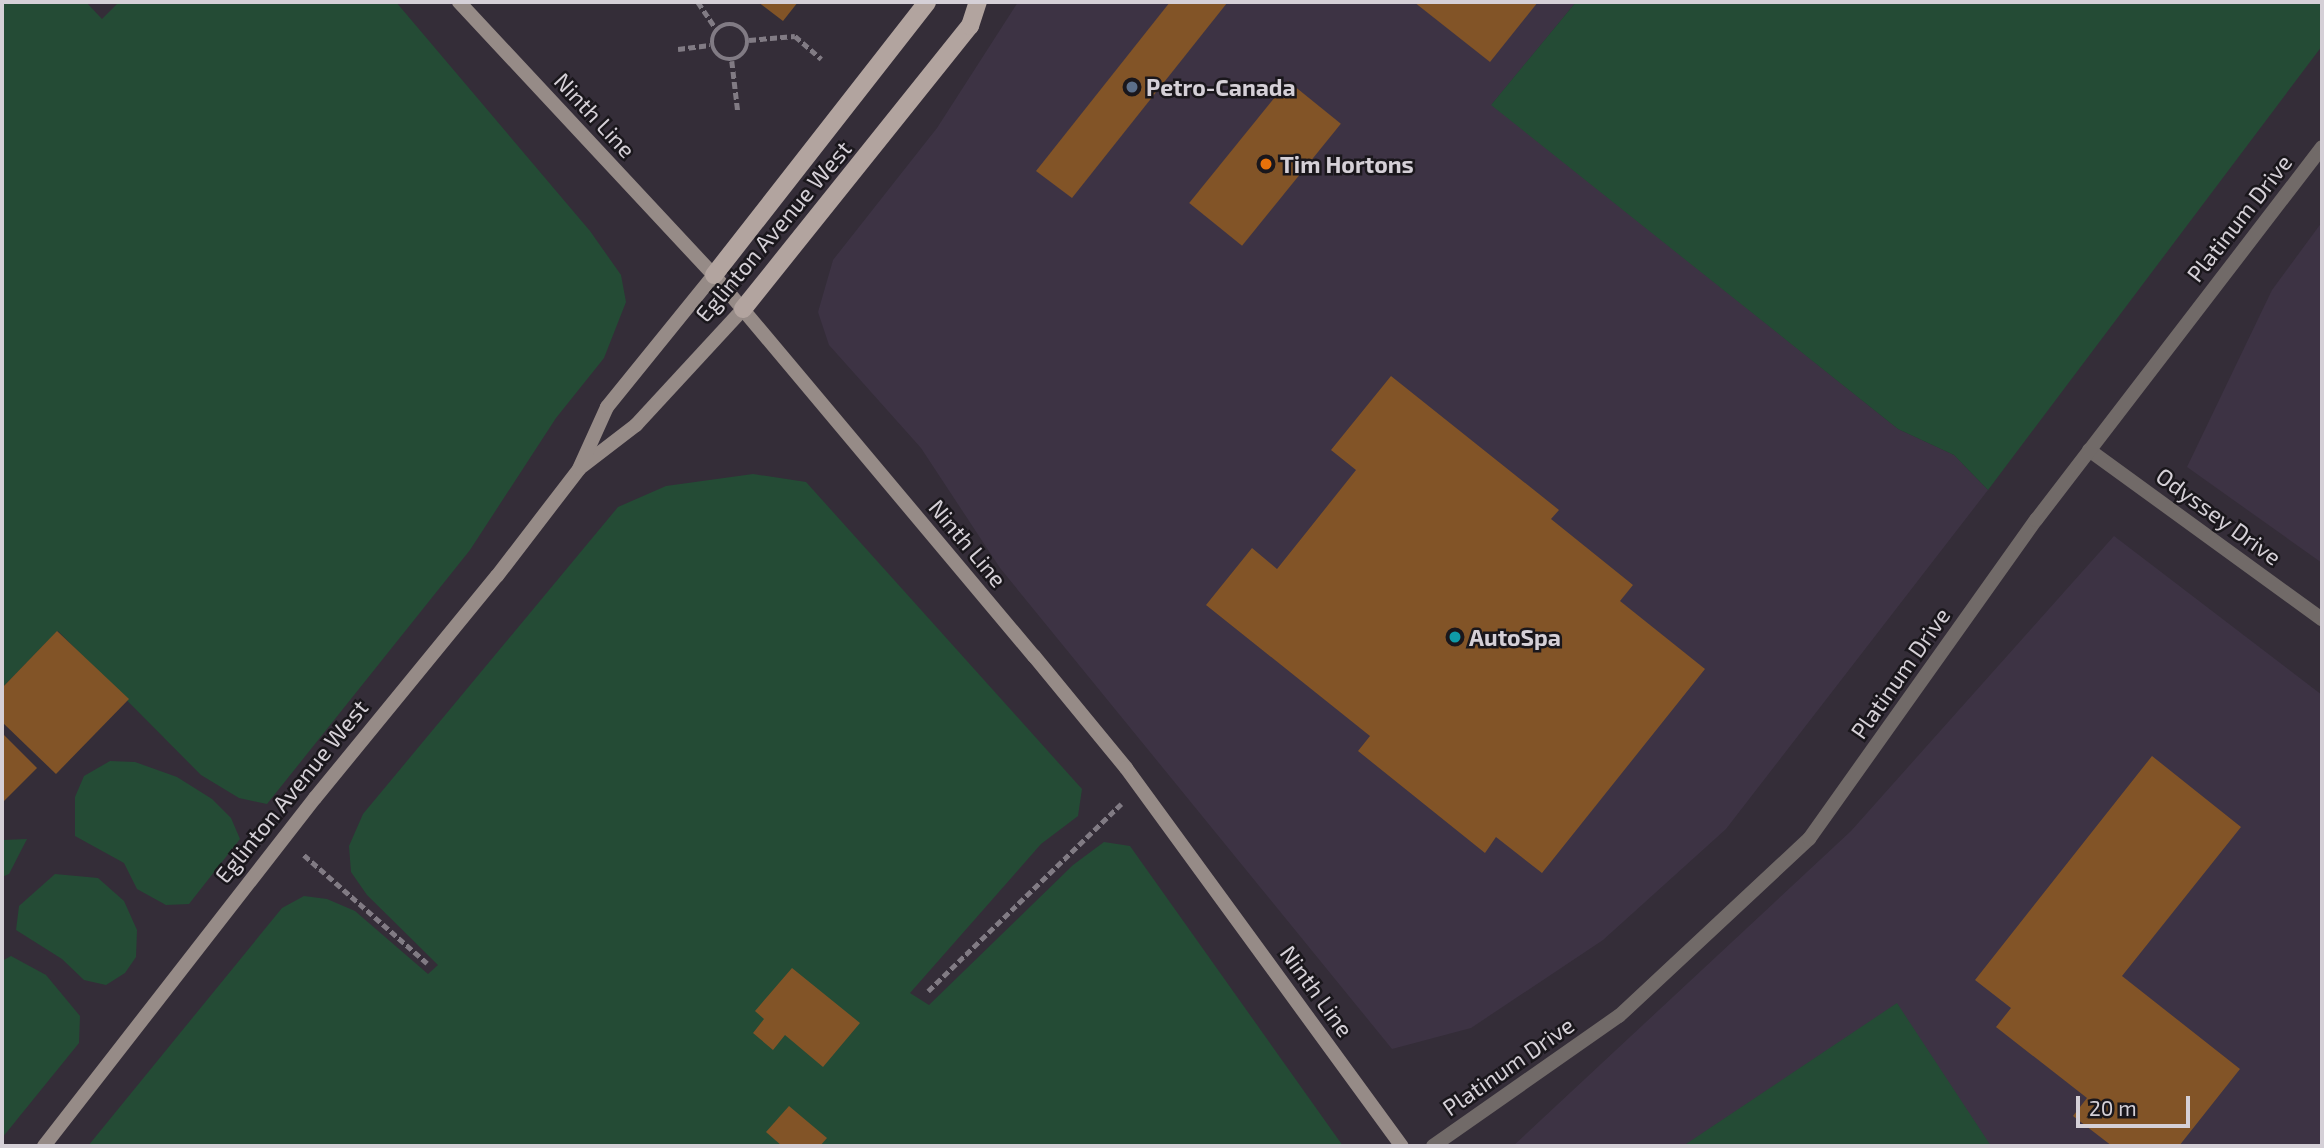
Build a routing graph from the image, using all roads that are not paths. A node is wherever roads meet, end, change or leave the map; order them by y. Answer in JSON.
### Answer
{"nodes":[{"id":1,"x":459,"y":2,"type":"edge"},
{"id":2,"x":927,"y":2,"type":"edge"},
{"id":3,"x":978,"y":2,"type":"edge"},
{"id":4,"x":2322,"y":147,"type":"edge"},
{"id":5,"x":714,"y":275,"type":"junction"},
{"id":6,"x":743,"y":309,"type":"junction"},
{"id":7,"x":2089,"y":450,"type":"junction"},
{"id":8,"x":579,"y":469,"type":"junction"},
{"id":9,"x":2322,"y":619,"type":"edge"},
{"id":10,"x":44,"y":1146,"type":"edge"},
{"id":11,"x":1402,"y":1146,"type":"edge"},
{"id":12,"x":1433,"y":1146,"type":"edge"}],
"edges":[{"from":1,"to":5,"type":"main road","name":"Ninth Line"},
{"from":2,"to":5,"type":"main road","name":"Eglinton Avenue West"},
{"from":3,"to":6,"type":"main road","name":"Eglinton Avenue West"},
{"from":4,"to":7,"type":"street","name":"Platinum Drive"},
{"from":5,"to":6,"type":"main road","name":"Ninth Line"},
{"from":5,"to":8,"type":"main road","name":"Eglinton Avenue West"},
{"from":6,"to":8,"type":"main road","name":"Eglinton Avenue West"},
{"from":6,"to":11,"type":"main road","name":"Ninth Line"},
{"from":7,"to":9,"type":"street","name":"Odyssey Drive"},
{"from":7,"to":12,"type":"street","name":"Platinum Drive"},
{"from":8,"to":10,"type":"main road","name":"Eglinton Avenue West"}]}
